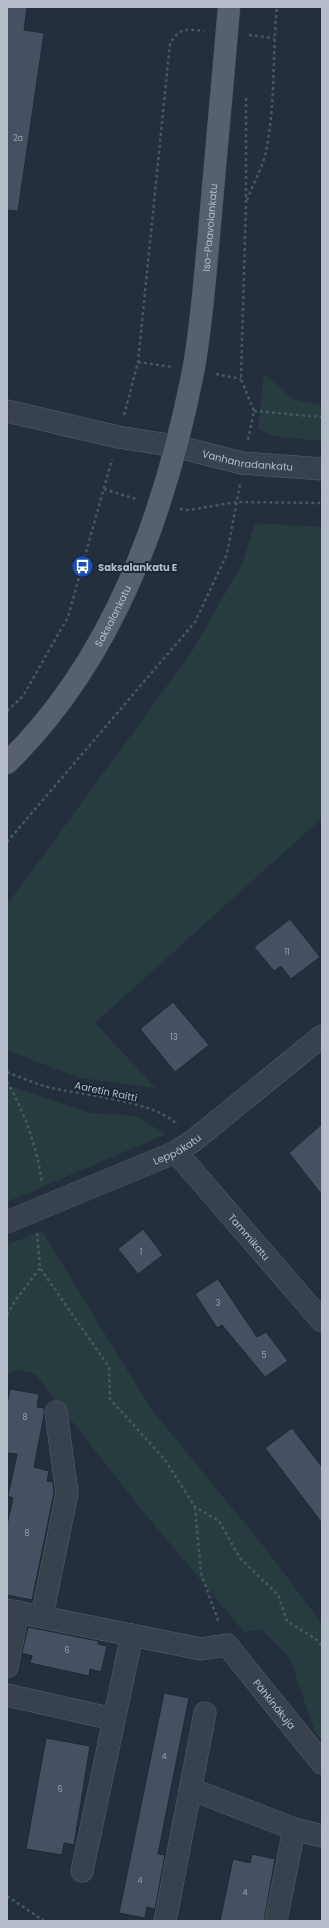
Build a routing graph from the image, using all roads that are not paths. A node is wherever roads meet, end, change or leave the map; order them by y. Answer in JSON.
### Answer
{"nodes":[{"id":1,"x":229,"y":7,"type":"edge"},
{"id":2,"x":7,"y":411,"type":"edge"},
{"id":3,"x":175,"y":446,"type":"junction"},
{"id":4,"x":322,"y":469,"type":"edge"},
{"id":5,"x":7,"y":763,"type":"edge"},
{"id":6,"x":322,"y":1036,"type":"edge"},
{"id":7,"x":185,"y":1147,"type":"junction"},
{"id":8,"x":7,"y":1222,"type":"edge"},
{"id":9,"x":322,"y":1321,"type":"edge"},
{"id":10,"x":56,"y":1412,"type":"dead end"},
{"id":11,"x":13,"y":1611,"type":"edge"},
{"id":12,"x":42,"y":1616,"type":"junction"},
{"id":13,"x":132,"y":1635,"type":"junction"},
{"id":14,"x":7,"y":1667,"type":"edge"},
{"id":15,"x":7,"y":1695,"type":"edge"},
{"id":16,"x":205,"y":1713,"type":"dead end"},
{"id":17,"x":113,"y":1719,"type":"junction"},
{"id":18,"x":322,"y":1763,"type":"edge"},
{"id":19,"x":190,"y":1789,"type":"junction"},
{"id":20,"x":294,"y":1829,"type":"junction"},
{"id":21,"x":322,"y":1836,"type":"edge"},
{"id":22,"x":82,"y":1871,"type":"dead end"},
{"id":23,"x":165,"y":1921,"type":"edge"},
{"id":24,"x":276,"y":1921,"type":"edge"}],
"edges":[{"from":1,"to":3,"type":"main road","name":"Iso-Paavolankatu","bridge":true},
{"from":2,"to":3,"type":"street","name":"Vanhanradankatu"},
{"from":3,"to":4,"type":"street","name":"Vanhanradankatu"},
{"from":3,"to":5,"type":"main road","name":"Saksalankatu"},
{"from":6,"to":7,"type":"street","name":"Leppäkatu"},
{"from":7,"to":8,"type":"street","name":"Leppäkatu"},
{"from":7,"to":9,"type":"street","name":"Tammikatu"},
{"from":10,"to":12,"type":"street"},
{"from":11,"to":12,"type":"street"},
{"from":11,"to":14,"type":"street"},
{"from":12,"to":13,"type":"street"},
{"from":13,"to":17,"type":"street"},
{"from":13,"to":18,"type":"street","name":"Pähkinäkuja"},
{"from":15,"to":17,"type":"street"},
{"from":16,"to":19,"type":"street"},
{"from":17,"to":22,"type":"street"},
{"from":19,"to":20,"type":"street"},
{"from":19,"to":23,"type":"street"},
{"from":20,"to":21,"type":"street"},
{"from":20,"to":24,"type":"street"}]}
